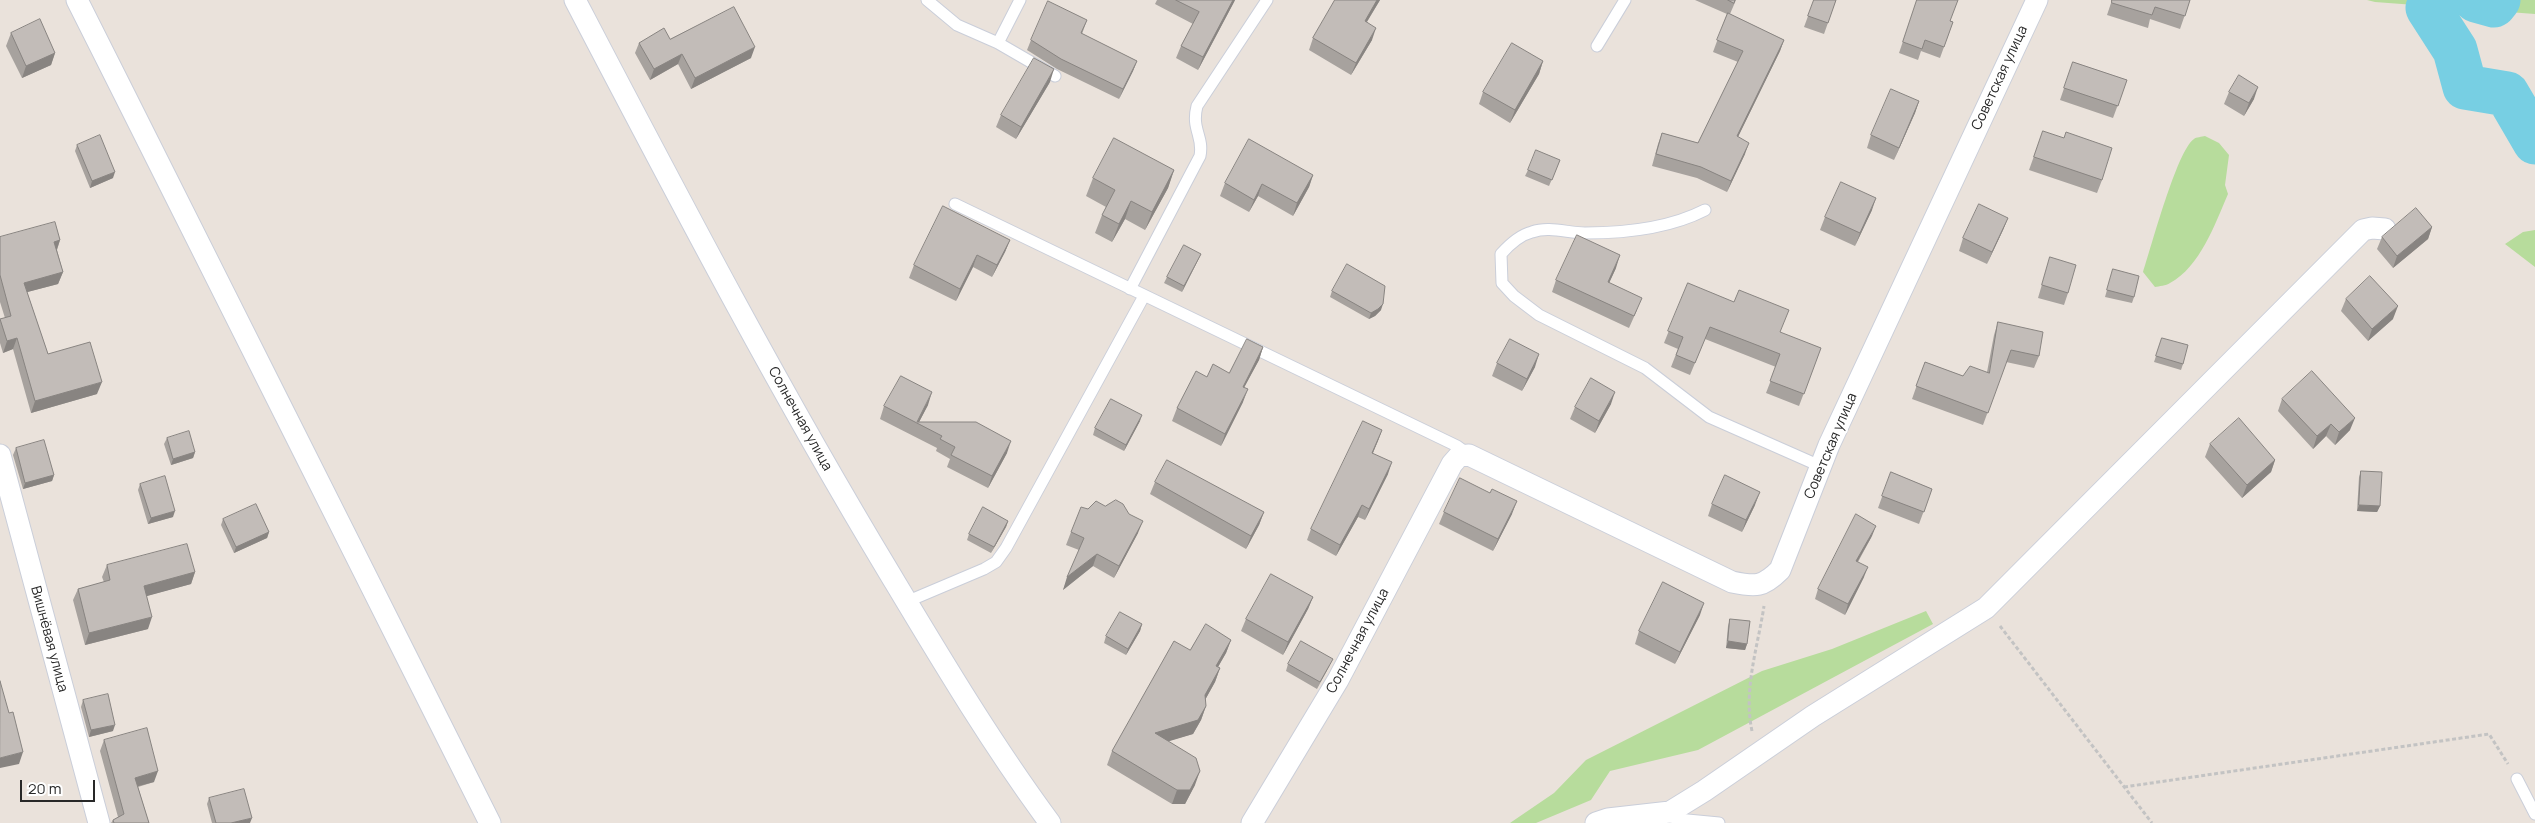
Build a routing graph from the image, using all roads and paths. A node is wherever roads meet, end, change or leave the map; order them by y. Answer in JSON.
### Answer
{"nodes":[{"id":1,"x":77,"y":0,"type":"edge"},
{"id":2,"x":575,"y":0,"type":"edge"},
{"id":3,"x":927,"y":0,"type":"edge"},
{"id":4,"x":1020,"y":0,"type":"edge"},
{"id":5,"x":1267,"y":0,"type":"edge"},
{"id":6,"x":1625,"y":0,"type":"edge"},
{"id":7,"x":2037,"y":0,"type":"edge"},
{"id":8,"x":998,"y":44,"type":"junction"},
{"id":9,"x":1597,"y":46,"type":"dead end"},
{"id":10,"x":1055,"y":76,"type":"edge"},
{"id":11,"x":955,"y":204,"type":"dead end"},
{"id":12,"x":1705,"y":210,"type":"dead end"},
{"id":13,"x":2385,"y":229,"type":"dead end"},
{"id":14,"x":1130,"y":289,"type":"junction"},
{"id":15,"x":1144,"y":296,"type":"junction"},
{"id":16,"x":0,"y":455,"type":"edge"},
{"id":17,"x":1464,"y":456,"type":"junction"},
{"id":18,"x":1820,"y":466,"type":"junction"},
{"id":19,"x":1767,"y":583,"type":"junction"},
{"id":20,"x":906,"y":602,"type":"junction"},
{"id":21,"x":1986,"y":608,"type":"junction"},
{"id":22,"x":1757,"y":754,"type":"junction"},
{"id":23,"x":2517,"y":779,"type":"joint"},
{"id":24,"x":2124,"y":787,"type":"junction"},
{"id":25,"x":1664,"y":813,"type":"junction"},
{"id":26,"x":2535,"y":814,"type":"edge"},
{"id":27,"x":1623,"y":820,"type":"edge"},
{"id":28,"x":99,"y":823,"type":"edge"},
{"id":29,"x":490,"y":823,"type":"edge"},
{"id":30,"x":1050,"y":823,"type":"edge"},
{"id":31,"x":1252,"y":823,"type":"edge"},
{"id":32,"x":1596,"y":823,"type":"edge"},
{"id":33,"x":1719,"y":823,"type":"edge"},
{"id":34,"x":2152,"y":823,"type":"edge"}],
"edges":[{"from":1,"to":29,"type":"street"},
{"from":2,"to":20,"type":"street","name":"Солнечная улица"},
{"from":3,"to":8,"type":"lane"},
{"from":4,"to":8,"type":"lane"},
{"from":5,"to":14,"type":"lane"},
{"from":6,"to":9,"type":"lane"},
{"from":7,"to":18,"type":"street","name":"Советская улица"},
{"from":8,"to":10,"type":"lane"},
{"from":11,"to":14,"type":"lane"},
{"from":12,"to":18,"type":"lane"},
{"from":13,"to":21,"type":"street"},
{"from":14,"to":15,"type":"lane"},
{"from":15,"to":17,"type":"lane"},
{"from":15,"to":20,"type":"lane"},
{"from":16,"to":28,"type":"street","name":"Вишнёвая улица"},
{"from":17,"to":19,"type":"street"},
{"from":17,"to":31,"type":"street","name":"Солнечная улица"},
{"from":18,"to":19,"type":"street","name":"Советская улица"},
{"from":19,"to":22,"type":"path"},
{"from":20,"to":30,"type":"street","name":"Солнечная улица"},
{"from":21,"to":22,"type":"street"},
{"from":21,"to":24,"type":"path"},
{"from":22,"to":25,"type":"street"},
{"from":23,"to":24,"type":"path"},
{"from":23,"to":26,"type":"lane"},
{"from":24,"to":34,"type":"path"},
{"from":25,"to":27,"type":"street"},
{"from":25,"to":33,"type":"lane"},
{"from":27,"to":32,"type":"street"}]}
